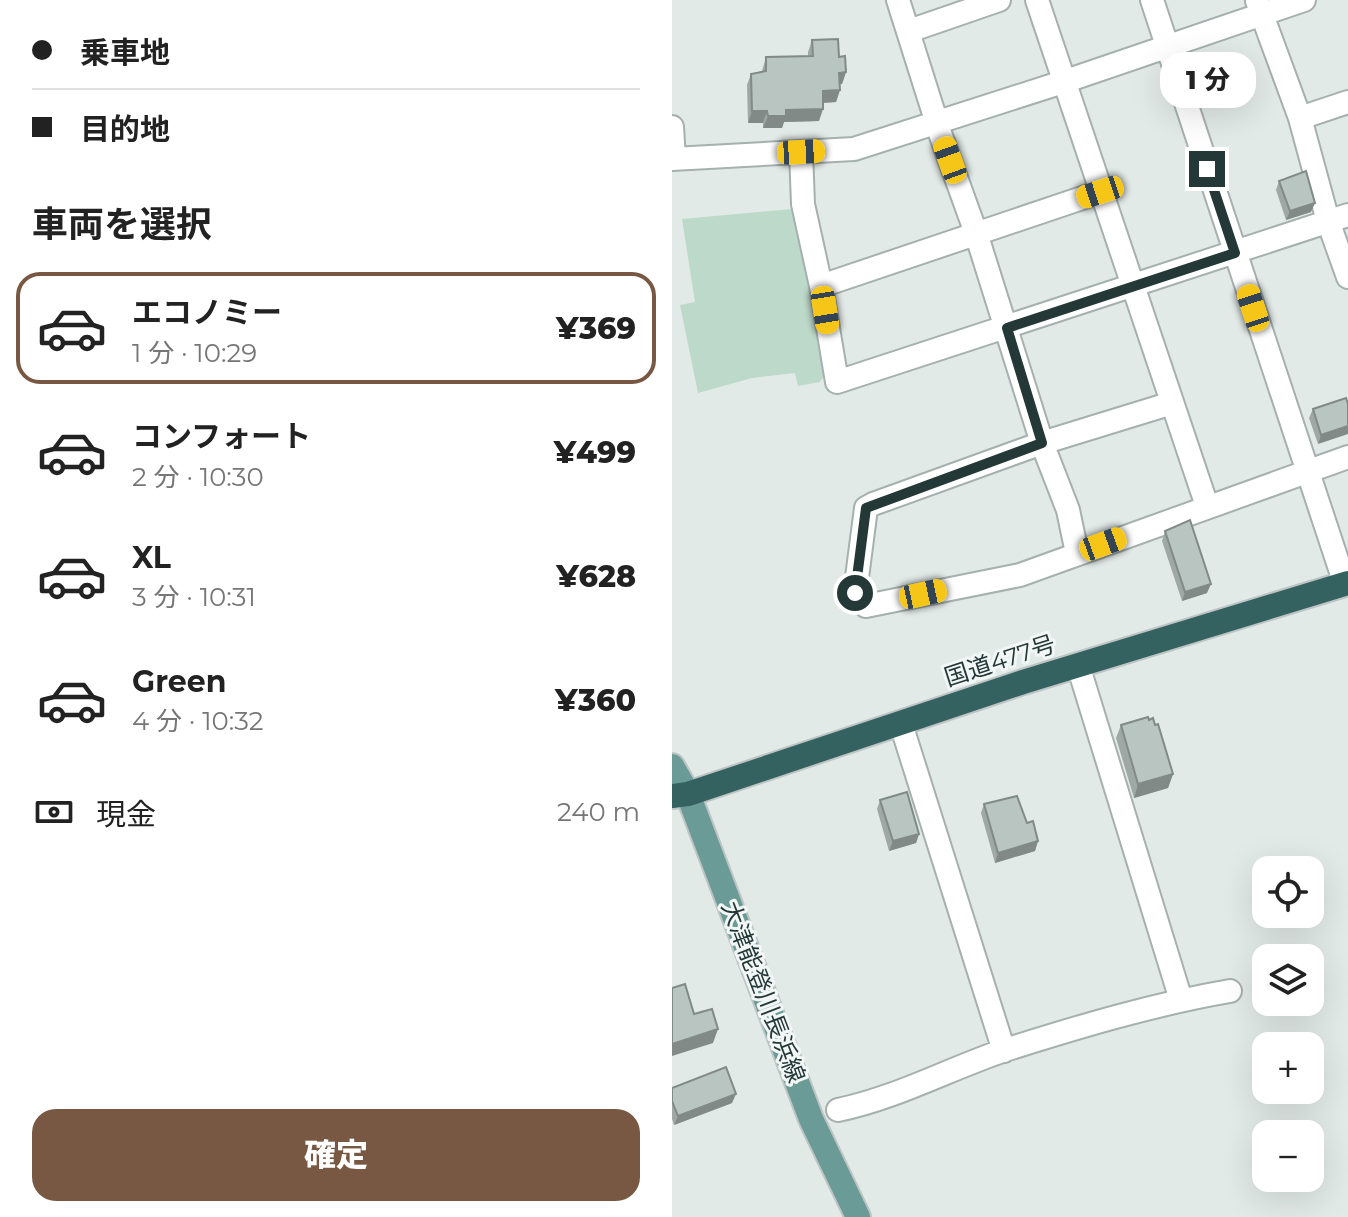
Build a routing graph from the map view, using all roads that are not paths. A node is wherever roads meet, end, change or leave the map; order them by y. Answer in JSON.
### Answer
{"nodes":[{"id":1,"x":898,"y":0,"type":"edge"},
{"id":2,"x":999,"y":0,"type":"edge"},
{"id":3,"x":1037,"y":0,"type":"edge"},
{"id":4,"x":1152,"y":0,"type":"edge"},
{"id":5,"x":1304,"y":0,"type":"edge"},
{"id":6,"x":1258,"y":7,"type":"edge"},
{"id":7,"x":909,"y":31,"type":"junction"},
{"id":8,"x":1166,"y":45,"type":"junction"},
{"id":9,"x":1066,"y":81,"type":"junction"},
{"id":10,"x":1348,"y":102,"type":"edge"},
{"id":11,"x":1300,"y":118,"type":"junction"},
{"id":12,"x":937,"y":123,"type":"junction"},
{"id":13,"x":672,"y":127,"type":"edge"},
{"id":14,"x":801,"y":152,"type":"junction"},
{"id":15,"x":673,"y":159,"type":"edge"},
{"id":16,"x":1100,"y":192,"type":"junction"},
{"id":17,"x":1338,"y":218,"type":"edge"},
{"id":18,"x":976,"y":233,"type":"junction"},
{"id":19,"x":1235,"y":253,"type":"junction"},
{"id":20,"x":1348,"y":277,"type":"edge"},
{"id":21,"x":821,"y":286,"type":"junction"},
{"id":22,"x":1135,"y":286,"type":"junction"},
{"id":23,"x":1007,"y":328,"type":"junction"},
{"id":24,"x":1172,"y":403,"type":"junction"},
{"id":25,"x":1042,"y":443,"type":"junction"},
{"id":26,"x":1348,"y":457,"type":"edge"},
{"id":27,"x":1309,"y":472,"type":"junction"},
{"id":28,"x":1207,"y":506,"type":"junction"},
{"id":29,"x":1077,"y":553,"type":"junction"},
{"id":30,"x":1346,"y":584,"type":"edge"},
{"id":31,"x":1078,"y":665,"type":"junction"},
{"id":32,"x":901,"y":724,"type":"junction"},
{"id":33,"x":672,"y":766,"type":"edge"},
{"id":34,"x":680,"y":795,"type":"edge"},
{"id":35,"x":1230,"y":991,"type":"dead end"},
{"id":36,"x":1181,"y":1000,"type":"junction"},
{"id":37,"x":1004,"y":1051,"type":"junction"},
{"id":38,"x":838,"y":1110,"type":"dead end"},
{"id":39,"x":858,"y":1217,"type":"edge"}],
"edges":[{"from":1,"to":7,"type":"street"},
{"from":2,"to":7,"type":"street"},
{"from":3,"to":9,"type":"street"},
{"from":4,"to":8,"type":"street"},
{"from":5,"to":6,"type":"street"},
{"from":6,"to":8,"type":"street"},
{"from":6,"to":11,"type":"street"},
{"from":7,"to":12,"type":"street"},
{"from":8,"to":9,"type":"street"},
{"from":8,"to":19,"type":"street"},
{"from":9,"to":12,"type":"street"},
{"from":9,"to":16,"type":"street"},
{"from":10,"to":11,"type":"street"},
{"from":11,"to":17,"type":"street"},
{"from":12,"to":14,"type":"street"},
{"from":12,"to":18,"type":"street"},
{"from":13,"to":15,"type":"street"},
{"from":14,"to":15,"type":"street"},
{"from":14,"to":21,"type":"street"},
{"from":16,"to":18,"type":"street"},
{"from":16,"to":22,"type":"street"},
{"from":17,"to":19,"type":"street"},
{"from":17,"to":20,"type":"street"},
{"from":18,"to":21,"type":"street"},
{"from":18,"to":23,"type":"street"},
{"from":19,"to":22,"type":"street"},
{"from":19,"to":27,"type":"street"},
{"from":21,"to":23,"type":"street"},
{"from":22,"to":23,"type":"street"},
{"from":22,"to":24,"type":"street"},
{"from":23,"to":25,"type":"street"},
{"from":24,"to":25,"type":"street"},
{"from":24,"to":28,"type":"street"},
{"from":25,"to":29,"type":"street"},
{"from":25,"to":29,"type":"street"},
{"from":26,"to":27,"type":"street"},
{"from":27,"to":28,"type":"street"},
{"from":27,"to":30,"type":"street"},
{"from":28,"to":29,"type":"street"},
{"from":30,"to":31,"type":"highway","name":"国道477号"},
{"from":31,"to":32,"type":"highway","name":"国道477号"},
{"from":31,"to":36,"type":"street"},
{"from":32,"to":34,"type":"highway","name":"国道477号"},
{"from":32,"to":37,"type":"street"},
{"from":33,"to":34,"type":"main road","name":"大津能登川長浜線"},
{"from":34,"to":39,"type":"main road","name":"大津能登川長浜線"},
{"from":35,"to":36,"type":"street"},
{"from":36,"to":37,"type":"street"},
{"from":37,"to":38,"type":"street"}]}
